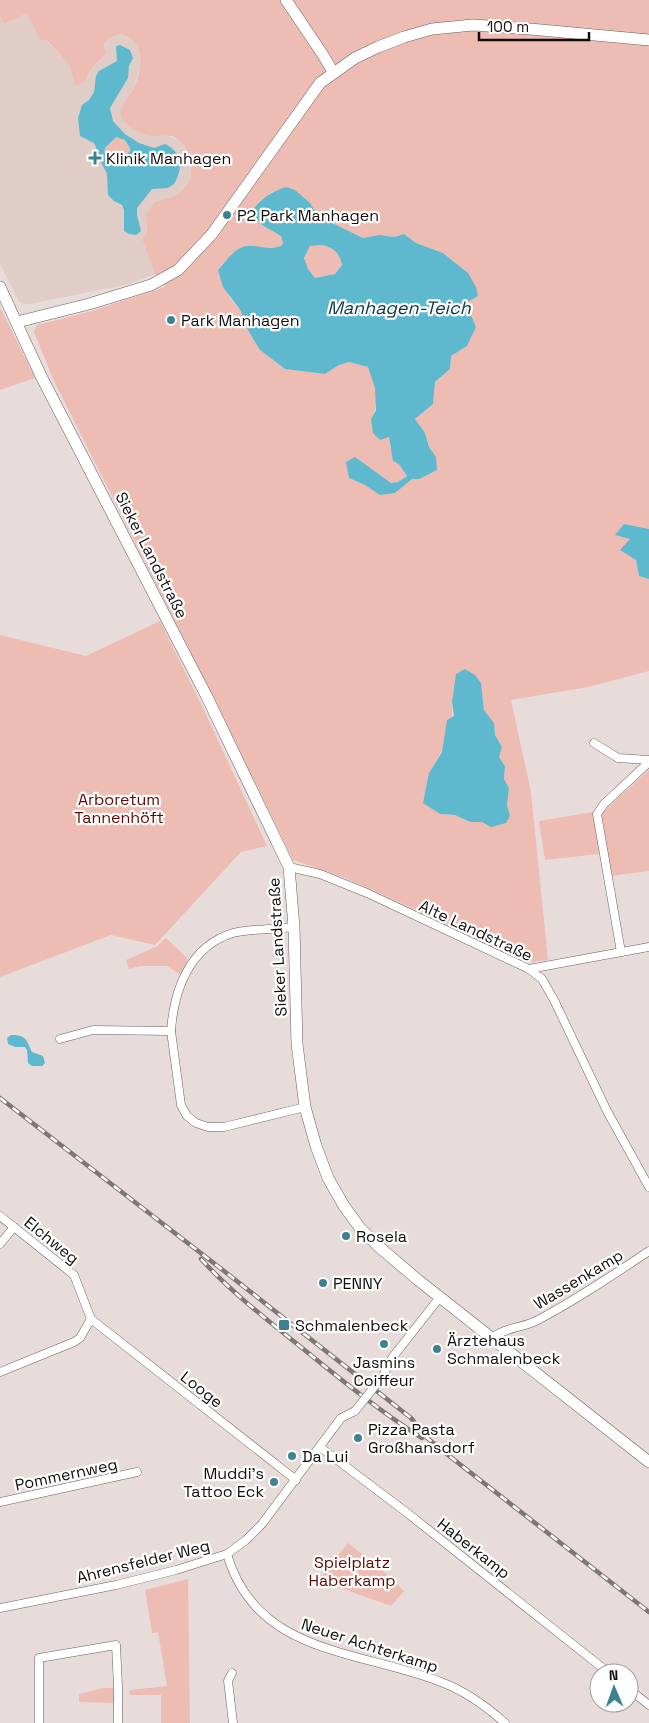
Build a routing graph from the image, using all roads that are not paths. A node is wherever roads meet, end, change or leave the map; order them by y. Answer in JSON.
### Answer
{"nodes":[{"id":1,"x":286,"y":0,"type":"edge"},
{"id":2,"x":649,"y":40,"type":"edge"},
{"id":3,"x":333,"y":72,"type":"junction"},
{"id":4,"x":0,"y":288,"type":"edge"},
{"id":5,"x":17,"y":322,"type":"junction"},
{"id":6,"x":594,"y":743,"type":"dead end"},
{"id":7,"x":649,"y":761,"type":"edge"},
{"id":8,"x":290,"y":867,"type":"junction"},
{"id":9,"x":294,"y":927,"type":"junction"},
{"id":10,"x":649,"y":947,"type":"edge"},
{"id":11,"x":621,"y":952,"type":"junction"},
{"id":12,"x":529,"y":969,"type":"junction"},
{"id":13,"x":171,"y":1031,"type":"junction"},
{"id":14,"x":60,"y":1038,"type":"dead end"},
{"id":15,"x":305,"y":1106,"type":"junction"},
{"id":16,"x":649,"y":1188,"type":"edge"},
{"id":17,"x":0,"y":1216,"type":"edge"},
{"id":18,"x":14,"y":1227,"type":"junction"},
{"id":19,"x":0,"y":1244,"type":"edge"},
{"id":20,"x":649,"y":1251,"type":"edge"},
{"id":21,"x":440,"y":1297,"type":"junction"},
{"id":22,"x":91,"y":1319,"type":"junction"},
{"id":23,"x":492,"y":1338,"type":"junction"},
{"id":24,"x":0,"y":1372,"type":"edge"},
{"id":25,"x":320,"y":1447,"type":"junction"},
{"id":26,"x":649,"y":1462,"type":"edge"},
{"id":27,"x":137,"y":1472,"type":"dead end"},
{"id":28,"x":296,"y":1480,"type":"junction"},
{"id":29,"x":0,"y":1502,"type":"edge"},
{"id":30,"x":227,"y":1554,"type":"junction"},
{"id":31,"x":0,"y":1608,"type":"edge"},
{"id":32,"x":596,"y":1663,"type":"edge"},
{"id":33,"x":232,"y":1673,"type":"dead end"},
{"id":34,"x":639,"y":1697,"type":"edge"},
{"id":35,"x":649,"y":1705,"type":"edge"},
{"id":36,"x":39,"y":1723,"type":"edge"},
{"id":37,"x":118,"y":1723,"type":"edge"},
{"id":38,"x":232,"y":1723,"type":"edge"},
{"id":39,"x":505,"y":1723,"type":"edge"}],
"edges":[{"from":1,"to":3,"type":"street"},
{"from":2,"to":3,"type":"street"},
{"from":3,"to":5,"type":"street"},
{"from":4,"to":5,"type":"street","name":"Sieker Landstraße"},
{"from":5,"to":8,"type":"street","name":"Sieker Landstraße"},
{"from":6,"to":7,"type":"street"},
{"from":7,"to":11,"type":"street"},
{"from":8,"to":9,"type":"street","name":"Sieker Landstraße"},
{"from":8,"to":12,"type":"street","name":"Alte Landstraße"},
{"from":9,"to":13,"type":"street"},
{"from":9,"to":15,"type":"street","name":"Sieker Landstraße"},
{"from":10,"to":11,"type":"street"},
{"from":11,"to":12,"type":"street"},
{"from":12,"to":16,"type":"street","name":"Alte Landstraße"},
{"from":13,"to":14,"type":"street"},
{"from":13,"to":15,"type":"street"},
{"from":15,"to":21,"type":"street","name":"Sieker Landstraße"},
{"from":17,"to":18,"type":"street","name":"Elchweg"},
{"from":18,"to":19,"type":"street"},
{"from":18,"to":22,"type":"street","name":"Elchweg"},
{"from":20,"to":23,"type":"street","name":"Wassenkamp"},
{"from":21,"to":23,"type":"street","name":"Sieker Landstraße"},
{"from":21,"to":25,"type":"street","name":"Ahrensfelder Weg","bridge":true},
{"from":22,"to":24,"type":"street"},
{"from":22,"to":28,"type":"street","name":"Looge"},
{"from":23,"to":26,"type":"street","name":"Sieker Landstraße"},
{"from":25,"to":28,"type":"street","name":"Ahrensfelder Weg"},
{"from":25,"to":32,"type":"street","name":"Haberkamp"},
{"from":27,"to":29,"type":"street","name":"Pommernweg"},
{"from":28,"to":30,"type":"street","name":"Ahrensfelder Weg"},
{"from":30,"to":31,"type":"street","name":"Ahrensfelder Weg"},
{"from":30,"to":39,"type":"street","name":"Neuer Achterkamp"},
{"from":33,"to":38,"type":"street"},
{"from":34,"to":35,"type":"street"},
{"from":36,"to":37,"type":"street"}]}
